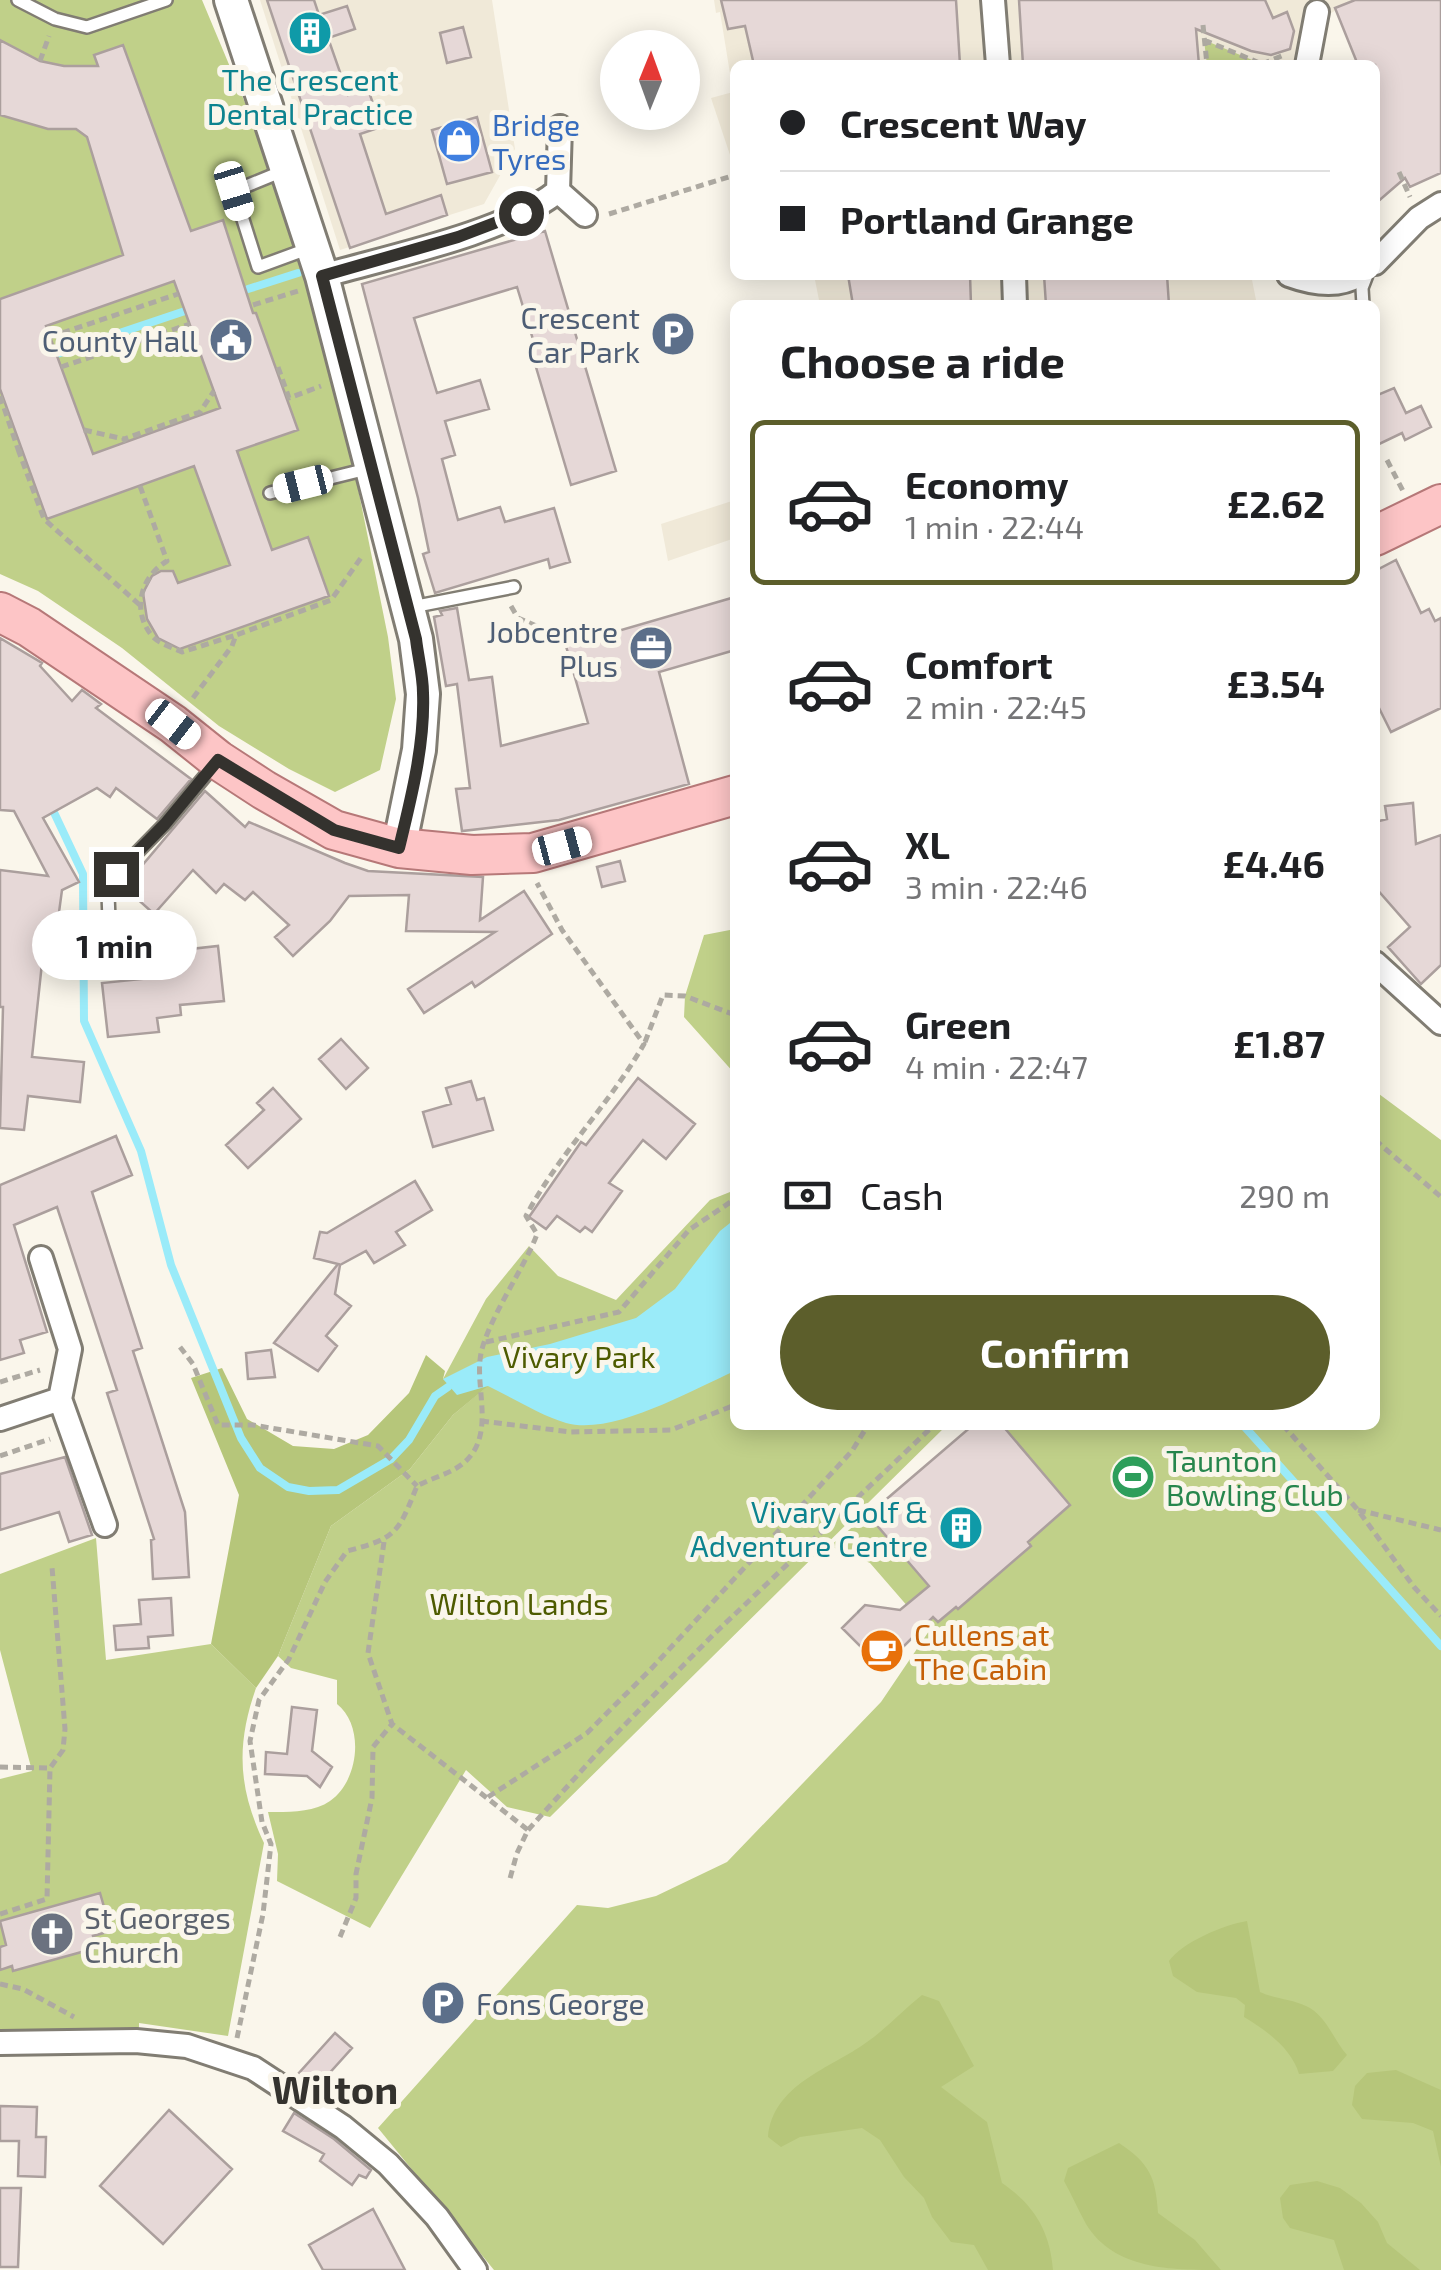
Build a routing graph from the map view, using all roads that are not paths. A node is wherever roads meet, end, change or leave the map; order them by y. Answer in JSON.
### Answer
{"nodes":[{"id":1,"x":18,"y":0,"type":"edge"},
{"id":2,"x":166,"y":0,"type":"edge"},
{"id":3,"x":231,"y":0,"type":"edge"},
{"id":4,"x":993,"y":0,"type":"edge"},
{"id":5,"x":1317,"y":4,"type":"edge"},
{"id":6,"x":998,"y":60,"type":"edge"},
{"id":7,"x":1308,"y":60,"type":"edge"},
{"id":8,"x":560,"y":127,"type":"dead end"},
{"id":9,"x":287,"y":170,"type":"junction"},
{"id":10,"x":558,"y":191,"type":"junction"},
{"id":11,"x":1441,"y":204,"type":"edge"},
{"id":12,"x":595,"y":215,"type":"road end"},
{"id":13,"x":1380,"y":257,"type":"edge"},
{"id":14,"x":319,"y":269,"type":"junction"},
{"id":15,"x":1325,"y":280,"type":"edge"},
{"id":16,"x":1350,"y":280,"type":"edge"},
{"id":17,"x":371,"y":468,"type":"junction"},
{"id":18,"x":270,"y":493,"type":"dead end"},
{"id":19,"x":1441,"y":504,"type":"edge"},
{"id":20,"x":1380,"y":534,"type":"edge"},
{"id":21,"x":510,"y":588,"type":"road end"},
{"id":22,"x":408,"y":608,"type":"junction"},
{"id":23,"x":0,"y":612,"type":"edge"},
{"id":24,"x":218,"y":760,"type":"junction"},
{"id":25,"x":730,"y":796,"type":"edge"},
{"id":26,"x":399,"y":848,"type":"junction"},
{"id":27,"x":1380,"y":968,"type":"edge"},
{"id":28,"x":111,"y":971,"type":"dead end"},
{"id":29,"x":1441,"y":1024,"type":"edge"},
{"id":30,"x":41,"y":1258,"type":"dead end"},
{"id":31,"x":60,"y":1399,"type":"junction"},
{"id":32,"x":0,"y":1419,"type":"edge"},
{"id":33,"x":105,"y":1525,"type":"dead end"},
{"id":34,"x":0,"y":2042,"type":"edge"},
{"id":35,"x":474,"y":2270,"type":"edge"}],
"edges":[{"from":1,"to":2,"type":"lane"},
{"from":3,"to":9,"type":"street"},
{"from":4,"to":6,"type":"street"},
{"from":5,"to":7,"type":"street"},
{"from":8,"to":10,"type":"street"},
{"from":9,"to":14,"type":"street"},
{"from":9,"to":14,"type":"lane"},
{"from":10,"to":12,"type":"street"},
{"from":10,"to":14,"type":"street"},
{"from":11,"to":13,"type":"street"},
{"from":14,"to":17,"type":"street"},
{"from":15,"to":16,"type":"street"},
{"from":17,"to":18,"type":"lane"},
{"from":17,"to":22,"type":"street"},
{"from":19,"to":20,"type":"main road"},
{"from":21,"to":22,"type":"lane"},
{"from":22,"to":26,"type":"street"},
{"from":23,"to":24,"type":"main road"},
{"from":24,"to":26,"type":"main road"},
{"from":24,"to":28,"type":"lane"},
{"from":25,"to":26,"type":"main road"},
{"from":27,"to":29,"type":"street"},
{"from":30,"to":31,"type":"street"},
{"from":31,"to":32,"type":"street"},
{"from":31,"to":33,"type":"street"},
{"from":34,"to":35,"type":"street"}]}
